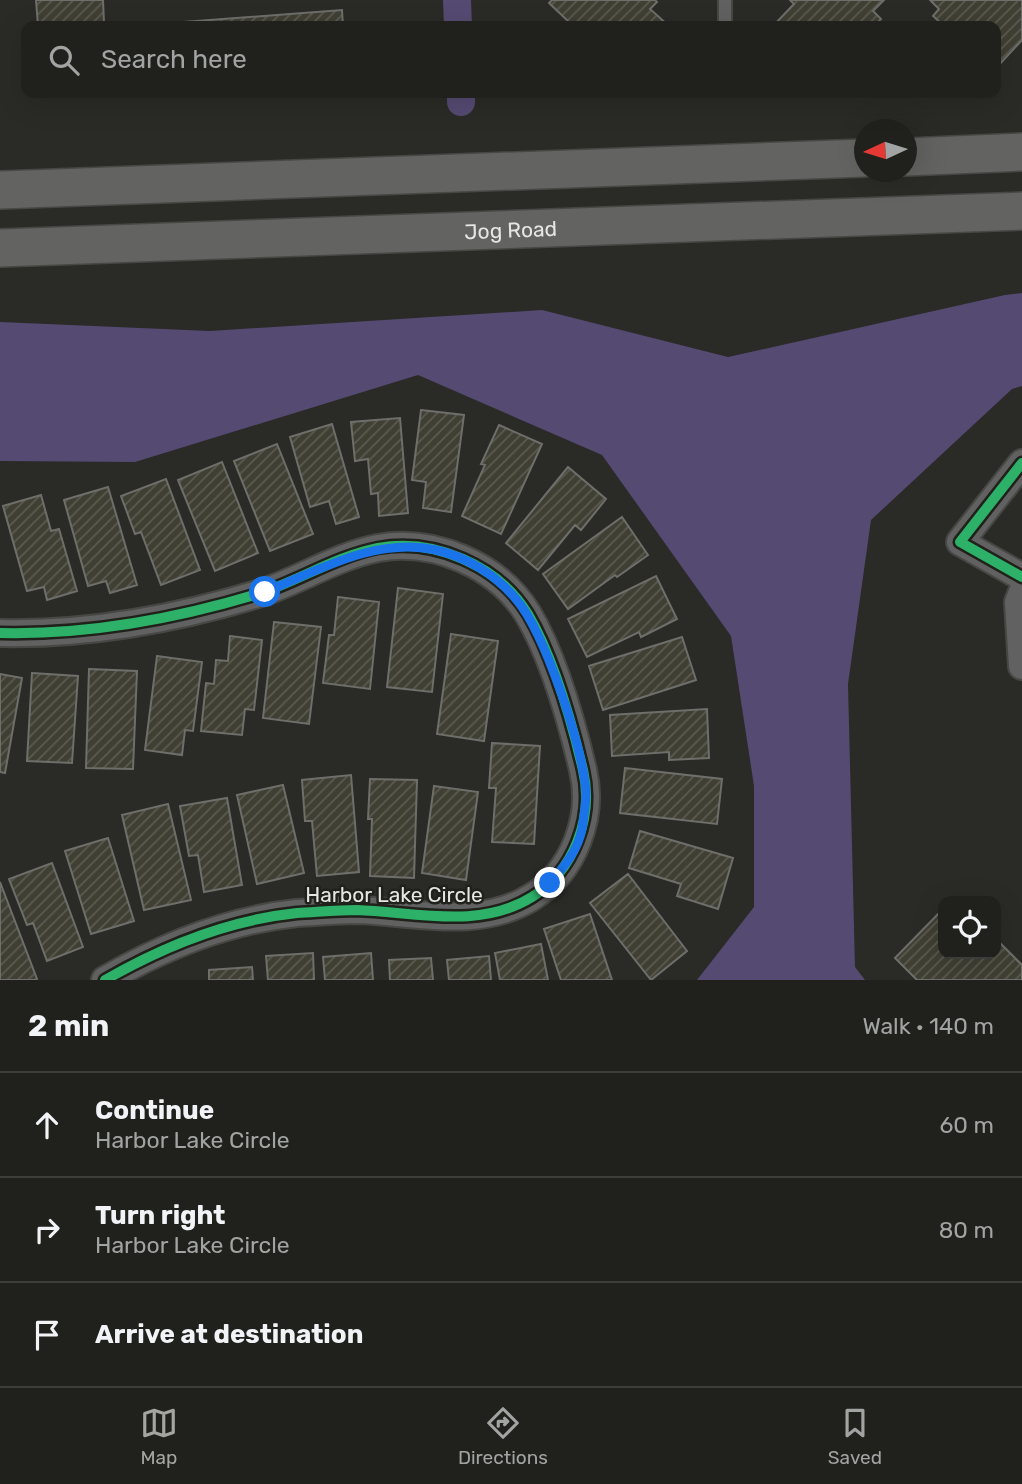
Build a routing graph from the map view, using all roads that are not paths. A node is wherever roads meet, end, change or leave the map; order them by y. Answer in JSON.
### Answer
{"nodes":[{"id":1,"x":725,"y":0,"type":"edge"},
{"id":2,"x":725,"y":21,"type":"edge"},
{"id":3,"x":1022,"y":152,"type":"edge"},
{"id":4,"x":917,"y":157,"type":"edge"},
{"id":5,"x":854,"y":158,"type":"edge"},
{"id":6,"x":873,"y":182,"type":"edge"},
{"id":7,"x":0,"y":190,"type":"edge"},
{"id":8,"x":1022,"y":211,"type":"edge"},
{"id":9,"x":875,"y":216,"type":"junction"},
{"id":10,"x":0,"y":248,"type":"edge"},
{"id":11,"x":1022,"y":463,"type":"edge"},
{"id":12,"x":1022,"y":577,"type":"edge"},
{"id":13,"x":1022,"y":593,"type":"edge"},
{"id":14,"x":0,"y":633,"type":"edge"},
{"id":15,"x":1022,"y":666,"type":"edge"},
{"id":16,"x":105,"y":980,"type":"edge"}],
"edges":[{"from":1,"to":2,"type":"lane"},
{"from":3,"to":4,"type":"main road"},
{"from":5,"to":7,"type":"main road"},
{"from":6,"to":9,"type":"main road"},
{"from":8,"to":9,"type":"main road","name":"Jog Road"},
{"from":9,"to":10,"type":"main road","name":"Jog Road"},
{"from":11,"to":12,"type":"street"},
{"from":13,"to":15,"type":"street"},
{"from":14,"to":16,"type":"street","name":"Harbor Lake Circle"}]}
